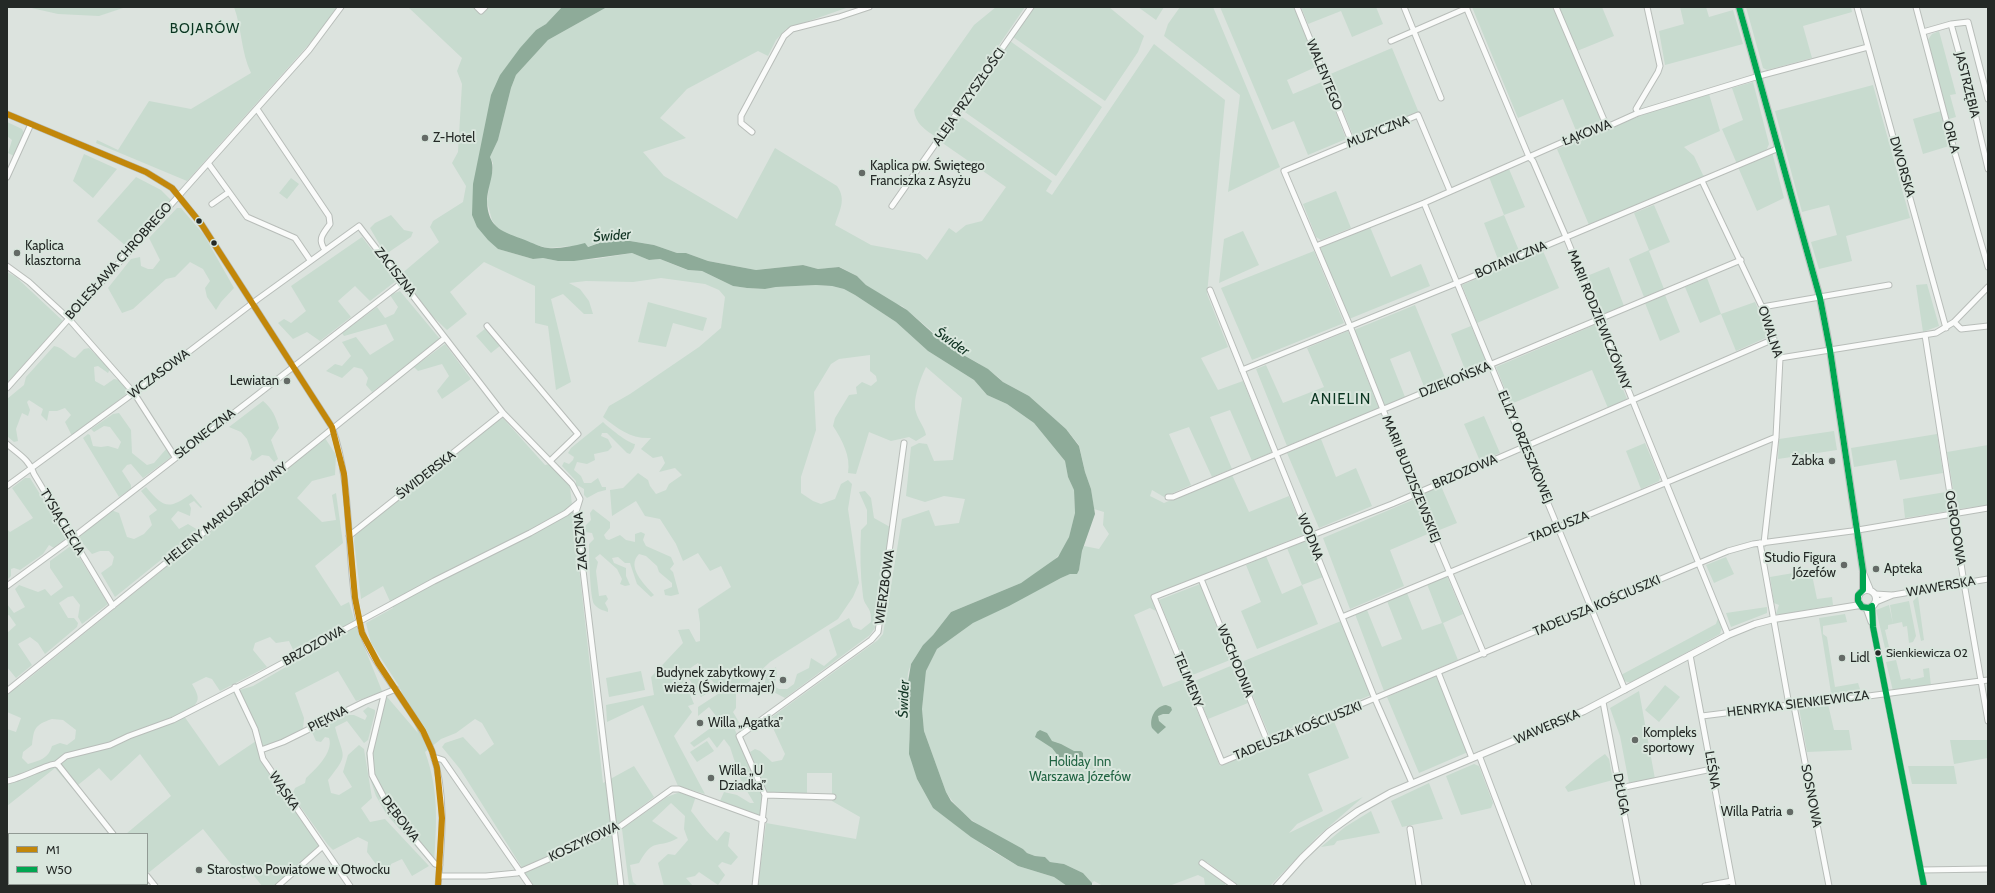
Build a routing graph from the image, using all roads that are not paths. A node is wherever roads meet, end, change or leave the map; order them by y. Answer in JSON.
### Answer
{"nodes":[{"id":1,"x":341,"y":7,"type":"edge"},
{"id":2,"x":477,"y":7,"type":"edge"},
{"id":3,"x":485,"y":7,"type":"edge"},
{"id":4,"x":869,"y":7,"type":"edge"},
{"id":5,"x":1031,"y":7,"type":"edge"},
{"id":6,"x":1297,"y":7,"type":"edge"},
{"id":7,"x":1404,"y":7,"type":"edge"},
{"id":8,"x":1556,"y":7,"type":"edge"},
{"id":9,"x":1648,"y":7,"type":"edge"},
{"id":10,"x":1739,"y":7,"type":"edge"},
{"id":11,"x":1857,"y":7,"type":"edge"},
{"id":12,"x":1916,"y":7,"type":"edge"},
{"id":13,"x":1466,"y":8,"type":"edge"},
{"id":14,"x":1951,"y":24,"type":"junction"},
{"id":15,"x":1414,"y":31,"type":"junction"},
{"id":16,"x":1923,"y":32,"type":"junction"},
{"id":17,"x":1391,"y":41,"type":"dead end"},
{"id":18,"x":1868,"y":47,"type":"junction"},
{"id":19,"x":1759,"y":76,"type":"junction"},
{"id":20,"x":1441,"y":98,"type":"dead end"},
{"id":21,"x":1988,"y":99,"type":"edge"},
{"id":22,"x":256,"y":109,"type":"junction"},
{"id":23,"x":1638,"y":113,"type":"junction"},
{"id":24,"x":7,"y":114,"type":"edge"},
{"id":25,"x":31,"y":124,"type":"junction"},
{"id":26,"x":1606,"y":127,"type":"junction"},
{"id":27,"x":752,"y":132,"type":"dead end"},
{"id":28,"x":1352,"y":143,"type":"junction"},
{"id":29,"x":1778,"y":148,"type":"junction"},
{"id":30,"x":1529,"y":157,"type":"junction"},
{"id":31,"x":208,"y":163,"type":"junction"},
{"id":32,"x":1988,"y":169,"type":"edge"},
{"id":33,"x":1284,"y":171,"type":"joint"},
{"id":34,"x":7,"y":177,"type":"edge"},
{"id":35,"x":1702,"y":181,"type":"junction"},
{"id":36,"x":1450,"y":191,"type":"junction"},
{"id":37,"x":229,"y":192,"type":"junction"},
{"id":38,"x":179,"y":195,"type":"junction"},
{"id":39,"x":1424,"y":203,"type":"junction"},
{"id":40,"x":212,"y":204,"type":"dead end"},
{"id":41,"x":892,"y":206,"type":"dead end"},
{"id":42,"x":359,"y":226,"type":"joint"},
{"id":43,"x":1566,"y":237,"type":"junction"},
{"id":44,"x":1316,"y":246,"type":"junction"},
{"id":45,"x":324,"y":249,"type":"junction"},
{"id":46,"x":309,"y":259,"type":"junction"},
{"id":47,"x":1741,"y":260,"type":"junction"},
{"id":48,"x":7,"y":266,"type":"edge"},
{"id":49,"x":1988,"y":267,"type":"edge"},
{"id":50,"x":403,"y":282,"type":"junction"},
{"id":51,"x":1457,"y":283,"type":"junction"},
{"id":52,"x":1888,"y":285,"type":"dead end"},
{"id":53,"x":1988,"y":287,"type":"edge"},
{"id":54,"x":1210,"y":290,"type":"dead end"},
{"id":55,"x":1820,"y":298,"type":"junction"},
{"id":56,"x":252,"y":303,"type":"junction"},
{"id":57,"x":1762,"y":307,"type":"junction"},
{"id":58,"x":68,"y":318,"type":"junction"},
{"id":59,"x":1599,"y":319,"type":"junction"},
{"id":60,"x":1954,"y":322,"type":"junction"},
{"id":61,"x":487,"y":326,"type":"dead end"},
{"id":62,"x":1350,"y":326,"type":"junction"},
{"id":63,"x":1988,"y":326,"type":"edge"},
{"id":64,"x":1946,"y":328,"type":"junction"},
{"id":65,"x":1925,"y":335,"type":"junction"},
{"id":66,"x":445,"y":338,"type":"junction"},
{"id":67,"x":1774,"y":339,"type":"junction"},
{"id":68,"x":1830,"y":350,"type":"junction"},
{"id":69,"x":1780,"y":358,"type":"junction"},
{"id":70,"x":1490,"y":365,"type":"junction"},
{"id":71,"x":293,"y":367,"type":"junction"},
{"id":72,"x":1242,"y":370,"type":"junction"},
{"id":73,"x":7,"y":388,"type":"edge"},
{"id":74,"x":134,"y":393,"type":"junction"},
{"id":75,"x":1632,"y":401,"type":"junction"},
{"id":76,"x":1383,"y":409,"type":"junction"},
{"id":77,"x":503,"y":414,"type":"junction"},
{"id":78,"x":332,"y":428,"type":"junction"},
{"id":79,"x":1776,"y":437,"type":"junction"},
{"id":80,"x":904,"y":443,"type":"dead end"},
{"id":81,"x":7,"y":444,"type":"edge"},
{"id":82,"x":1525,"y":446,"type":"junction"},
{"id":83,"x":1276,"y":454,"type":"junction"},
{"id":84,"x":175,"y":457,"type":"junction"},
{"id":85,"x":550,"y":461,"type":"junction"},
{"id":86,"x":31,"y":467,"type":"junction"},
{"id":87,"x":1665,"y":482,"type":"junction"},
{"id":88,"x":7,"y":486,"type":"edge"},
{"id":89,"x":1416,"y":492,"type":"junction"},
{"id":90,"x":1168,"y":497,"type":"dead end"},
{"id":91,"x":579,"y":503,"type":"junction"},
{"id":92,"x":1988,"y":508,"type":"edge"},
{"id":93,"x":576,"y":512,"type":"junction"},
{"id":94,"x":1952,"y":512,"type":"junction"},
{"id":95,"x":566,"y":513,"type":"junction"},
{"id":96,"x":1558,"y":527,"type":"junction"},
{"id":97,"x":1856,"y":530,"type":"junction"},
{"id":98,"x":1310,"y":535,"type":"junction"},
{"id":99,"x":349,"y":536,"type":"junction"},
{"id":100,"x":71,"y":539,"type":"junction"},
{"id":101,"x":1762,"y":543,"type":"junction"},
{"id":102,"x":1700,"y":563,"type":"junction"},
{"id":103,"x":1449,"y":571,"type":"junction"},
{"id":104,"x":1201,"y":579,"type":"junction"},
{"id":105,"x":1988,"y":579,"type":"edge"},
{"id":106,"x":1964,"y":583,"type":"junction"},
{"id":107,"x":7,"y":586,"type":"edge"},
{"id":108,"x":1866,"y":590,"type":"junction"},
{"id":109,"x":1875,"y":594,"type":"junction"},
{"id":110,"x":1893,"y":595,"type":"junction"},
{"id":111,"x":1154,"y":597,"type":"joint"},
{"id":112,"x":1858,"y":598,"type":"junction"},
{"id":113,"x":1868,"y":605,"type":"junction"},
{"id":114,"x":113,"y":606,"type":"junction"},
{"id":115,"x":1838,"y":608,"type":"junction"},
{"id":116,"x":1591,"y":609,"type":"junction"},
{"id":117,"x":1342,"y":617,"type":"junction"},
{"id":118,"x":1774,"y":619,"type":"junction"},
{"id":119,"x":359,"y":621,"type":"junction"},
{"id":120,"x":1728,"y":635,"type":"junction"},
{"id":121,"x":1484,"y":654,"type":"junction"},
{"id":122,"x":1690,"y":655,"type":"junction"},
{"id":123,"x":1438,"y":672,"type":"junction"},
{"id":124,"x":1988,"y":680,"type":"edge"},
{"id":125,"x":1980,"y":682,"type":"junction"},
{"id":126,"x":235,"y":687,"type":"junction"},
{"id":127,"x":396,"y":689,"type":"junction"},
{"id":128,"x":1625,"y":690,"type":"junction"},
{"id":129,"x":7,"y":691,"type":"edge"},
{"id":130,"x":1887,"y":693,"type":"junction"},
{"id":131,"x":384,"y":695,"type":"junction"},
{"id":132,"x":1375,"y":699,"type":"junction"},
{"id":133,"x":1603,"y":702,"type":"junction"},
{"id":134,"x":1791,"y":706,"type":"junction"},
{"id":135,"x":1702,"y":716,"type":"junction"},
{"id":136,"x":1988,"y":721,"type":"edge"},
{"id":137,"x":1268,"y":742,"type":"junction"},
{"id":138,"x":261,"y":750,"type":"junction"},
{"id":139,"x":1479,"y":755,"type":"junction"},
{"id":140,"x":1472,"y":758,"type":"junction"},
{"id":141,"x":434,"y":759,"type":"junction"},
{"id":142,"x":1222,"y":762,"type":"joint"},
{"id":143,"x":56,"y":764,"type":"junction"},
{"id":144,"x":1712,"y":769,"type":"junction"},
{"id":145,"x":7,"y":781,"type":"edge"},
{"id":146,"x":1412,"y":783,"type":"junction"},
{"id":147,"x":1620,"y":788,"type":"junction"},
{"id":148,"x":765,"y":795,"type":"junction"},
{"id":149,"x":833,"y":797,"type":"dead end"},
{"id":150,"x":764,"y":820,"type":"junction"},
{"id":151,"x":1410,"y":829,"type":"dead end"},
{"id":152,"x":615,"y":830,"type":"junction"},
{"id":153,"x":112,"y":833,"type":"edge"},
{"id":154,"x":322,"y":847,"type":"junction"},
{"id":155,"x":1202,"y":863,"type":"dead end"},
{"id":156,"x":440,"y":865,"type":"junction"},
{"id":157,"x":1988,"y":869,"type":"edge"},
{"id":158,"x":1921,"y":870,"type":"junction"},
{"id":159,"x":520,"y":871,"type":"junction"},
{"id":160,"x":439,"y":876,"type":"junction"},
{"id":161,"x":1733,"y":884,"type":"edge"},
{"id":162,"x":1231,"y":885,"type":"edge"},
{"id":163,"x":278,"y":886,"type":"edge"},
{"id":164,"x":350,"y":886,"type":"edge"},
{"id":165,"x":438,"y":886,"type":"edge"},
{"id":166,"x":530,"y":886,"type":"edge"},
{"id":167,"x":621,"y":886,"type":"edge"},
{"id":168,"x":755,"y":886,"type":"edge"},
{"id":169,"x":1277,"y":886,"type":"edge"},
{"id":170,"x":1419,"y":886,"type":"edge"},
{"id":171,"x":1529,"y":886,"type":"edge"},
{"id":172,"x":1638,"y":886,"type":"edge"},
{"id":173,"x":1705,"y":886,"type":"edge"},
{"id":174,"x":1829,"y":886,"type":"edge"},
{"id":175,"x":1924,"y":886,"type":"edge"}],
"edges":[{"from":1,"to":22,"type":"street","name":"BOLESŁAWA CHROBREGO"},
{"from":2,"to":3,"type":"street"},
{"from":4,"to":27,"type":"street"},
{"from":5,"to":41,"type":"street","name":"ALEJA PRZYSZŁOŚCI"},
{"from":6,"to":28,"type":"street","name":"WALENTEGO"},
{"from":7,"to":15,"type":"street"},
{"from":8,"to":26,"type":"street"},
{"from":9,"to":23,"type":"street"},
{"from":10,"to":19,"type":"main road"},
{"from":11,"to":18,"type":"street","name":"DWORSKA"},
{"from":12,"to":16,"type":"street","name":"ORLA"},
{"from":13,"to":15,"type":"street"},
{"from":13,"to":30,"type":"street","name":"MARII RODZIEWICZÓWNY"},
{"from":14,"to":16,"type":"street"},
{"from":14,"to":21,"type":"street"},
{"from":14,"to":32,"type":"street","name":"JASTRZĘBIA"},
{"from":15,"to":17,"type":"street"},
{"from":15,"to":20,"type":"street"},
{"from":16,"to":49,"type":"street","name":"ORLA"},
{"from":18,"to":19,"type":"street","name":"ŁĄKOWA"},
{"from":18,"to":64,"type":"street","name":"DWORSKA"},
{"from":19,"to":23,"type":"street","name":"ŁĄKOWA"},
{"from":19,"to":29,"type":"main road"},
{"from":22,"to":31,"type":"street","name":"BOLESŁAWA CHROBREGO"},
{"from":22,"to":45,"type":"street"},
{"from":23,"to":26,"type":"street","name":"ŁĄKOWA"},
{"from":24,"to":25,"type":"street"},
{"from":25,"to":34,"type":"street"},
{"from":25,"to":38,"type":"street"},
{"from":26,"to":30,"type":"street","name":"ŁĄKOWA"},
{"from":28,"to":33,"type":"street","name":"MUZYCZNA"},
{"from":28,"to":36,"type":"street","name":"MUZYCZNA"},
{"from":29,"to":35,"type":"street","name":"BOTANICZNA"},
{"from":29,"to":55,"type":"main road"},
{"from":30,"to":36,"type":"street","name":"ŁĄKOWA"},
{"from":30,"to":43,"type":"street","name":"MARII RODZIEWICZÓWNY"},
{"from":31,"to":37,"type":"street"},
{"from":31,"to":38,"type":"street","name":"BOLESŁAWA CHROBREGO"},
{"from":33,"to":44,"type":"street","name":"MARII BUDZISZEWSKIEJ"},
{"from":35,"to":43,"type":"street","name":"BOTANICZNA"},
{"from":35,"to":47,"type":"street","name":"OWALNA"},
{"from":36,"to":39,"type":"street","name":"ŁĄKOWA"},
{"from":37,"to":40,"type":"street"},
{"from":37,"to":46,"type":"street"},
{"from":38,"to":56,"type":"street"},
{"from":38,"to":58,"type":"street","name":"BOLESŁAWA CHROBREGO"},
{"from":39,"to":44,"type":"street","name":"ŁĄKOWA"},
{"from":39,"to":51,"type":"street","name":"ELIZY ORZESZKOWEJ"},
{"from":42,"to":45,"type":"street","name":"WCZASOWA"},
{"from":42,"to":50,"type":"street","name":"ZACISZNA"},
{"from":43,"to":51,"type":"street","name":"BOTANICZNA"},
{"from":43,"to":59,"type":"street","name":"MARII RODZIEWICZÓWNY"},
{"from":44,"to":62,"type":"street","name":"MARII BUDZISZEWSKIEJ"},
{"from":45,"to":46,"type":"street","name":"WCZASOWA"},
{"from":46,"to":56,"type":"street","name":"WCZASOWA"},
{"from":47,"to":57,"type":"street","name":"OWALNA"},
{"from":47,"to":59,"type":"street","name":"DZIEKOŃSKA"},
{"from":48,"to":58,"type":"street"},
{"from":50,"to":66,"type":"street","name":"ZACISZNA"},
{"from":50,"to":71,"type":"street","name":"SŁONECZNA"},
{"from":51,"to":62,"type":"street","name":"BOTANICZNA"},
{"from":51,"to":70,"type":"street","name":"ELIZY ORZESZKOWEJ"},
{"from":52,"to":55,"type":"street"},
{"from":53,"to":60,"type":"street"},
{"from":54,"to":72,"type":"street","name":"WODNA"},
{"from":55,"to":57,"type":"street"},
{"from":55,"to":68,"type":"main road"},
{"from":56,"to":71,"type":"street"},
{"from":56,"to":74,"type":"street","name":"WCZASOWA"},
{"from":57,"to":67,"type":"street","name":"OWALNA"},
{"from":58,"to":73,"type":"street","name":"BOLESŁAWA CHROBREGO"},
{"from":58,"to":74,"type":"street"},
{"from":59,"to":70,"type":"street","name":"DZIEKOŃSKA"},
{"from":59,"to":75,"type":"street","name":"MARII RODZIEWICZÓWNY"},
{"from":60,"to":63,"type":"street"},
{"from":60,"to":64,"type":"street"},
{"from":61,"to":85,"type":"street"},
{"from":62,"to":72,"type":"street","name":"BOTANICZNA"},
{"from":62,"to":76,"type":"street","name":"MARII BUDZISZEWSKIEJ"},
{"from":64,"to":65,"type":"street"},
{"from":65,"to":68,"type":"street"},
{"from":65,"to":94,"type":"street","name":"OGRODOWA"},
{"from":66,"to":77,"type":"street","name":"ZACISZNA"},
{"from":66,"to":78,"type":"street","name":"HELENY MARUSARZÓWNY"},
{"from":67,"to":69,"type":"street","name":"OWALNA"},
{"from":67,"to":75,"type":"street","name":"BRZOZOWA"},
{"from":68,"to":69,"type":"street"},
{"from":68,"to":97,"type":"main road"},
{"from":69,"to":79,"type":"street","name":"OWALNA"},
{"from":70,"to":76,"type":"street","name":"DZIEKOŃSKA"},
{"from":70,"to":82,"type":"street","name":"ELIZY ORZESZKOWEJ"},
{"from":71,"to":78,"type":"street"},
{"from":71,"to":84,"type":"street","name":"SŁONECZNA"},
{"from":72,"to":83,"type":"street","name":"WODNA"},
{"from":74,"to":84,"type":"street"},
{"from":74,"to":86,"type":"street","name":"WCZASOWA"},
{"from":75,"to":82,"type":"street","name":"BRZOZOWA"},
{"from":75,"to":87,"type":"street","name":"MARII RODZIEWICZÓWNY"},
{"from":76,"to":83,"type":"street","name":"DZIEKOŃSKA"},
{"from":76,"to":89,"type":"street","name":"MARII BUDZISZEWSKIEJ"},
{"from":77,"to":85,"type":"street","name":"ZACISZNA"},
{"from":77,"to":99,"type":"street","name":"ŚWIDERSKA"},
{"from":78,"to":99,"type":"street"},
{"from":78,"to":114,"type":"street","name":"HELENY MARUSARZÓWNY"},
{"from":79,"to":87,"type":"street","name":"TADEUSZA"},
{"from":79,"to":101,"type":"street","name":"OWALNA"},
{"from":80,"to":148,"type":"street","name":"WIERZBOWA"},
{"from":81,"to":86,"type":"street","name":"TYSIĄCLECIA"},
{"from":82,"to":89,"type":"street","name":"BRZOZOWA"},
{"from":82,"to":96,"type":"street","name":"ELIZY ORZESZKOWEJ"},
{"from":83,"to":90,"type":"street","name":"DZIEKOŃSKA"},
{"from":83,"to":98,"type":"street","name":"WODNA"},
{"from":84,"to":100,"type":"street","name":"SŁONECZNA"},
{"from":85,"to":91,"type":"street","name":"ZACISZNA"},
{"from":86,"to":88,"type":"street","name":"WCZASOWA"},
{"from":86,"to":100,"type":"street","name":"TYSIĄCLECIA"},
{"from":87,"to":96,"type":"street","name":"TADEUSZA"},
{"from":87,"to":102,"type":"street","name":"MARII RODZIEWICZÓWNY"},
{"from":89,"to":98,"type":"street","name":"BRZOZOWA"},
{"from":89,"to":103,"type":"street","name":"MARII BUDZISZEWSKIEJ"},
{"from":91,"to":93,"type":"street","name":"ZACISZNA"},
{"from":91,"to":95,"type":"street","name":"BRZOZOWA"},
{"from":92,"to":94,"type":"street","name":"TADEUSZA KOŚCIUSZKI"},
{"from":93,"to":95,"type":"street","name":"BRZOZOWA"},
{"from":93,"to":152,"type":"street","name":"ZACISZNA"},
{"from":94,"to":97,"type":"street","name":"TADEUSZA KOŚCIUSZKI"},
{"from":94,"to":106,"type":"street","name":"OGRODOWA"},
{"from":95,"to":119,"type":"street","name":"BRZOZOWA"},
{"from":96,"to":103,"type":"street","name":"TADEUSZA"},
{"from":96,"to":116,"type":"street","name":"ELIZY ORZESZKOWEJ"},
{"from":97,"to":101,"type":"street","name":"TADEUSZA KOŚCIUSZKI"},
{"from":97,"to":108,"type":"main road"},
{"from":98,"to":104,"type":"street","name":"BRZOZOWA"},
{"from":98,"to":117,"type":"street","name":"WODNA"},
{"from":99,"to":119,"type":"street"},
{"from":100,"to":107,"type":"street","name":"SŁONECZNA"},
{"from":100,"to":114,"type":"street","name":"TYSIĄCLECIA"},
{"from":101,"to":102,"type":"street","name":"TADEUSZA KOŚCIUSZKI"},
{"from":101,"to":118,"type":"street","name":"OWALNA"},
{"from":102,"to":116,"type":"street","name":"TADEUSZA KOŚCIUSZKI"},
{"from":102,"to":120,"type":"street","name":"MARII RODZIEWICZÓWNY"},
{"from":103,"to":117,"type":"street","name":"TADEUSZA"},
{"from":103,"to":121,"type":"street","name":"MARII BUDZISZEWSKIEJ"},
{"from":104,"to":111,"type":"street","name":"BRZOZOWA"},
{"from":104,"to":137,"type":"street","name":"WSCHODNIA"},
{"from":105,"to":106,"type":"street","name":"WAWERSKA"},
{"from":106,"to":110,"type":"street","name":"WAWERSKA"},
{"from":106,"to":125,"type":"street","name":"OGRODOWA"},
{"from":108,"to":109,"type":"main road"},
{"from":108,"to":112,"type":"main road"},
{"from":109,"to":110,"type":"street","name":"WAWERSKA"},
{"from":109,"to":113,"type":"main road"},
{"from":110,"to":113,"type":"street","name":"WAWERSKA"},
{"from":111,"to":142,"type":"street","name":"TELIMENY"},
{"from":112,"to":113,"type":"main road"},
{"from":112,"to":115,"type":"main road","name":"WAWERSKA"},
{"from":113,"to":115,"type":"main road","name":"WAWERSKA"},
{"from":113,"to":130,"type":"street"},
{"from":114,"to":129,"type":"street","name":"HELENY MARUSARZÓWNY"},
{"from":115,"to":118,"type":"main road","name":"WAWERSKA"},
{"from":116,"to":121,"type":"street","name":"TADEUSZA KOŚCIUSZKI"},
{"from":116,"to":128,"type":"street","name":"ELIZY ORZESZKOWEJ"},
{"from":117,"to":132,"type":"street","name":"WODNA"},
{"from":118,"to":120,"type":"main road","name":"WAWERSKA"},
{"from":118,"to":134,"type":"street","name":"SOSNOWA"},
{"from":119,"to":126,"type":"street","name":"BRZOZOWA"},
{"from":119,"to":127,"type":"street"},
{"from":120,"to":122,"type":"main road","name":"WAWERSKA"},
{"from":121,"to":123,"type":"street","name":"TADEUSZA KOŚCIUSZKI"},
{"from":122,"to":128,"type":"main road","name":"WAWERSKA"},
{"from":122,"to":135,"type":"street","name":"LEŚNA"},
{"from":123,"to":132,"type":"street","name":"TADEUSZA KOŚCIUSZKI"},
{"from":123,"to":140,"type":"street"},
{"from":124,"to":125,"type":"street","name":"HENRYKA SIENKIEWICZA"},
{"from":125,"to":130,"type":"street","name":"HENRYKA SIENKIEWICZA"},
{"from":125,"to":136,"type":"street","name":"OGRODOWA"},
{"from":126,"to":138,"type":"street","name":"WĄSKA"},
{"from":126,"to":143,"type":"street","name":"BRZOZOWA"},
{"from":127,"to":131,"type":"street","name":"PIĘKNA"},
{"from":127,"to":141,"type":"street"},
{"from":128,"to":133,"type":"main road","name":"WAWERSKA"},
{"from":130,"to":134,"type":"street","name":"HENRYKA SIENKIEWICZA"},
{"from":130,"to":158,"type":"street"},
{"from":131,"to":138,"type":"street","name":"PIĘKNA"},
{"from":131,"to":156,"type":"street","name":"DĘBOWA"},
{"from":132,"to":137,"type":"street","name":"TADEUSZA KOŚCIUSZKI"},
{"from":132,"to":146,"type":"street","name":"WODNA"},
{"from":133,"to":139,"type":"main road","name":"WAWERSKA"},
{"from":133,"to":147,"type":"street","name":"DŁUGA"},
{"from":134,"to":135,"type":"street","name":"HENRYKA SIENKIEWICZA"},
{"from":134,"to":174,"type":"street","name":"SOSNOWA"},
{"from":135,"to":144,"type":"street","name":"LEŚNA"},
{"from":137,"to":142,"type":"street","name":"TADEUSZA KOŚCIUSZKI"},
{"from":138,"to":154,"type":"street","name":"WĄSKA"},
{"from":139,"to":140,"type":"main road","name":"WAWERSKA"},
{"from":139,"to":171,"type":"street"},
{"from":140,"to":146,"type":"main road","name":"WAWERSKA"},
{"from":141,"to":156,"type":"street"},
{"from":141,"to":159,"type":"street"},
{"from":143,"to":145,"type":"street","name":"BRZOZOWA"},
{"from":143,"to":153,"type":"street"},
{"from":144,"to":147,"type":"street"},
{"from":144,"to":161,"type":"street","name":"LEŚNA"},
{"from":146,"to":169,"type":"main road","name":"WAWERSKA"},
{"from":147,"to":172,"type":"street","name":"DŁUGA"},
{"from":148,"to":149,"type":"street"},
{"from":148,"to":150,"type":"street"},
{"from":150,"to":152,"type":"street","name":"KOSZYKOWA"},
{"from":150,"to":168,"type":"street"},
{"from":151,"to":170,"type":"street"},
{"from":152,"to":159,"type":"street","name":"KOSZYKOWA"},
{"from":152,"to":167,"type":"street","name":"ZACISZNA"},
{"from":154,"to":163,"type":"street"},
{"from":154,"to":164,"type":"street","name":"WĄSKA"},
{"from":155,"to":162,"type":"street"},
{"from":156,"to":160,"type":"street"},
{"from":157,"to":158,"type":"street"},
{"from":158,"to":175,"type":"street"},
{"from":159,"to":160,"type":"street","name":"KOSZYKOWA"},
{"from":159,"to":166,"type":"street"},
{"from":160,"to":165,"type":"street"},
{"from":161,"to":173,"type":"street"}]}
